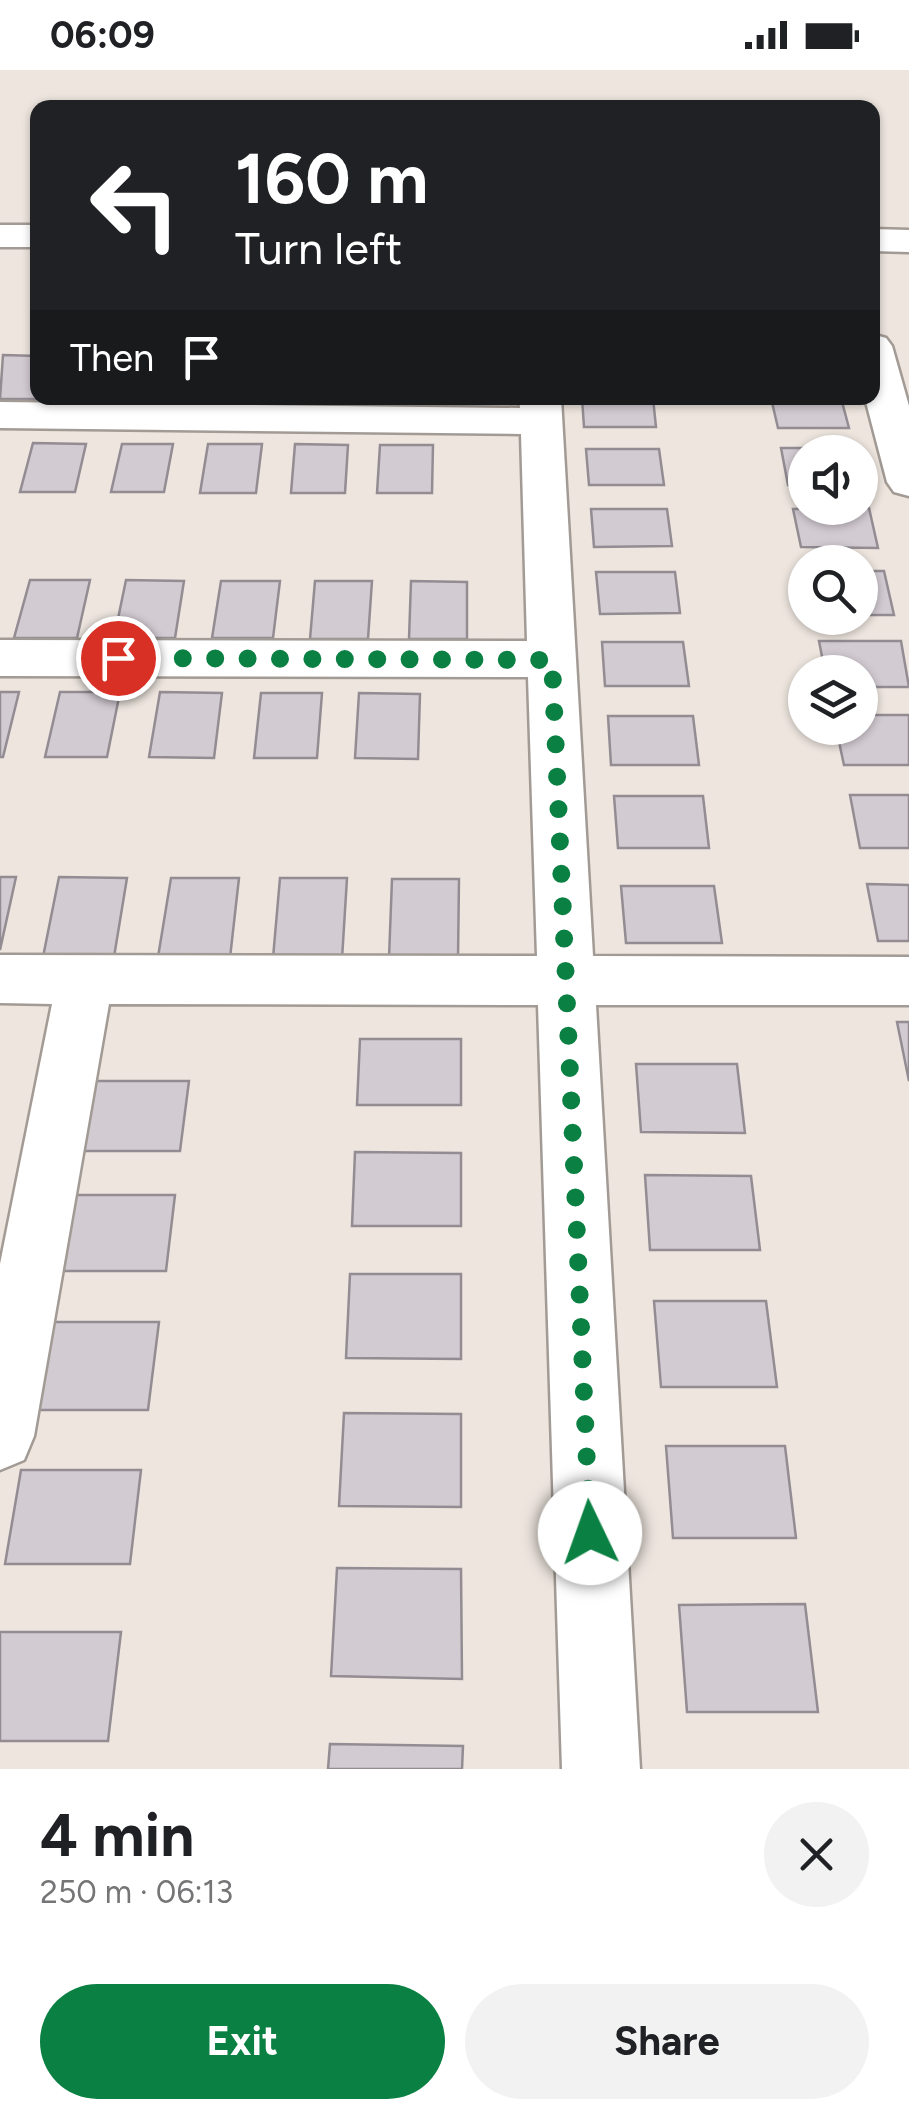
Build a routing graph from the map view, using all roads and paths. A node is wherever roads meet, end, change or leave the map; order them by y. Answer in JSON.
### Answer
{"nodes":[{"id":1,"x":0,"y":236,"type":"edge"},
{"id":2,"x":30,"y":236,"type":"edge"},
{"id":3,"x":880,"y":240,"type":"edge"},
{"id":4,"x":909,"y":241,"type":"edge"},
{"id":5,"x":880,"y":375,"type":"edge"},
{"id":6,"x":541,"y":409,"type":"edge"},
{"id":7,"x":0,"y":416,"type":"edge"},
{"id":8,"x":909,"y":482,"type":"edge"},
{"id":9,"x":0,"y":658,"type":"edge"},
{"id":10,"x":552,"y":660,"type":"junction"},
{"id":11,"x":0,"y":979,"type":"edge"},
{"id":12,"x":85,"y":980,"type":"junction"},
{"id":13,"x":909,"y":981,"type":"edge"},
{"id":14,"x":564,"y":982,"type":"junction"},
{"id":15,"x":0,"y":1436,"type":"edge"},
{"id":16,"x":601,"y":1769,"type":"edge"}],
"edges":[{"from":1,"to":2,"type":"street"},
{"from":3,"to":4,"type":"street"},
{"from":5,"to":8,"type":"street"},
{"from":6,"to":7,"type":"street"},
{"from":6,"to":10,"type":"street"},
{"from":9,"to":10,"type":"street"},
{"from":10,"to":14,"type":"street"},
{"from":11,"to":12,"type":"street"},
{"from":12,"to":14,"type":"street"},
{"from":12,"to":15,"type":"street"},
{"from":13,"to":14,"type":"street"},
{"from":14,"to":16,"type":"street"}]}
